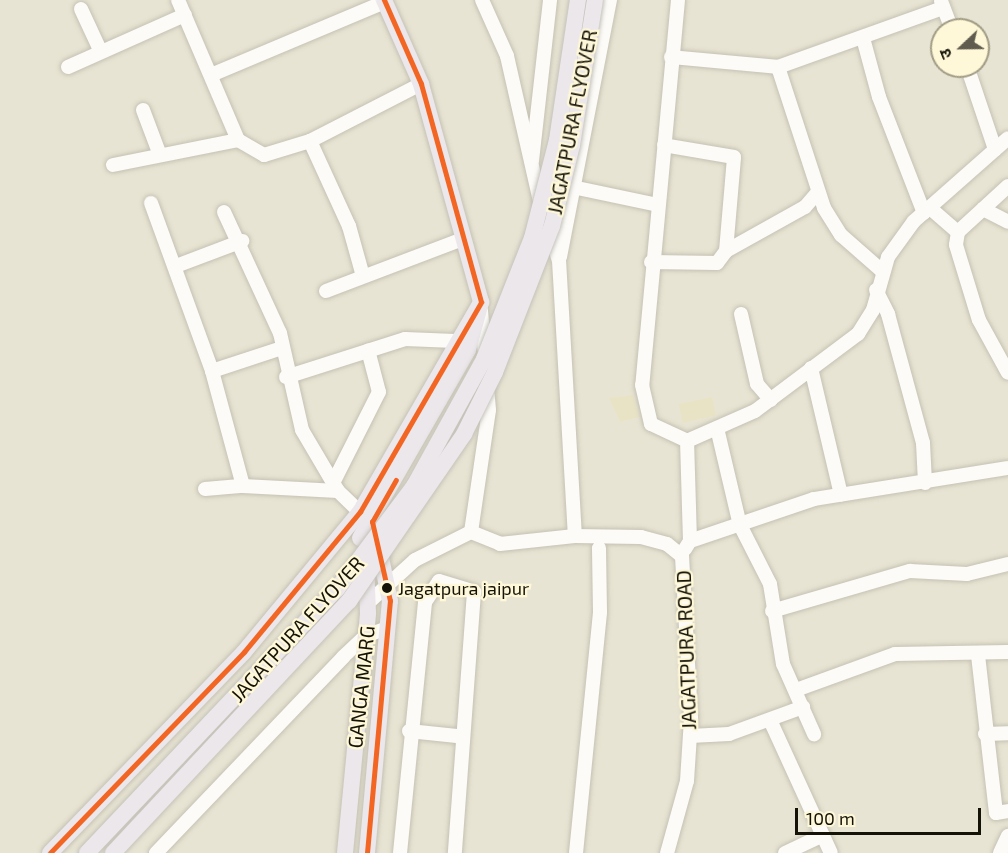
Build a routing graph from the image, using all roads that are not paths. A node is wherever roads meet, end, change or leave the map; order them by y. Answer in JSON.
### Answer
{"nodes":[{"id":1,"x":178,"y":0,"type":"edge"},
{"id":2,"x":482,"y":0,"type":"edge"},
{"id":3,"x":550,"y":0,"type":"edge"},
{"id":4,"x":578,"y":0,"type":"edge"},
{"id":5,"x":595,"y":0,"type":"edge"},
{"id":6,"x":610,"y":0,"type":"edge"},
{"id":7,"x":678,"y":0,"type":"edge"},
{"id":8,"x":384,"y":1,"type":"edge"},
{"id":9,"x":942,"y":4,"type":"edge"},
{"id":10,"x":81,"y":9,"type":"dead end"},
{"id":11,"x":185,"y":15,"type":"junction"},
{"id":12,"x":863,"y":38,"type":"junction"},
{"id":13,"x":101,"y":52,"type":"junction"},
{"id":14,"x":671,"y":57,"type":"junction"},
{"id":15,"x":68,"y":67,"type":"dead end"},
{"id":16,"x":778,"y":67,"type":"junction"},
{"id":17,"x":211,"y":75,"type":"junction"},
{"id":18,"x":971,"y":78,"type":"edge"},
{"id":19,"x":421,"y":84,"type":"junction"},
{"id":20,"x":143,"y":110,"type":"dead end"},
{"id":21,"x":1008,"y":138,"type":"edge"},
{"id":22,"x":238,"y":140,"type":"junction"},
{"id":23,"x":310,"y":141,"type":"junction"},
{"id":24,"x":664,"y":145,"type":"junction"},
{"id":25,"x":995,"y":149,"type":"junction"},
{"id":26,"x":160,"y":155,"type":"junction"},
{"id":27,"x":114,"y":165,"type":"dead end"},
{"id":28,"x":531,"y":172,"type":"junction"},
{"id":29,"x":1008,"y":186,"type":"edge"},
{"id":30,"x":572,"y":188,"type":"junction"},
{"id":31,"x":818,"y":192,"type":"junction"},
{"id":32,"x":151,"y":203,"type":"dead end"},
{"id":33,"x":658,"y":205,"type":"junction"},
{"id":34,"x":983,"y":209,"type":"junction"},
{"id":35,"x":927,"y":210,"type":"junction"},
{"id":36,"x":224,"y":212,"type":"dead end"},
{"id":37,"x":1008,"y":222,"type":"edge"},
{"id":38,"x":958,"y":232,"type":"junction"},
{"id":39,"x":463,"y":239,"type":"junction"},
{"id":40,"x":242,"y":241,"type":"junction"},
{"id":41,"x":726,"y":251,"type":"junction"},
{"id":42,"x":559,"y":260,"type":"junction"},
{"id":43,"x":651,"y":262,"type":"junction"},
{"id":44,"x":176,"y":266,"type":"junction"},
{"id":45,"x":882,"y":271,"type":"junction"},
{"id":46,"x":363,"y":276,"type":"junction"},
{"id":47,"x":876,"y":290,"type":"junction"},
{"id":48,"x":326,"y":291,"type":"dead end"},
{"id":49,"x":481,"y":302,"type":"junction"},
{"id":50,"x":741,"y":314,"type":"dead end"},
{"id":51,"x":455,"y":341,"type":"junction"},
{"id":52,"x":282,"y":348,"type":"junction"},
{"id":53,"x":368,"y":350,"type":"junction"},
{"id":54,"x":811,"y":368,"type":"junction"},
{"id":55,"x":212,"y":371,"type":"junction"},
{"id":56,"x":1008,"y":373,"type":"edge"},
{"id":57,"x":286,"y":377,"type":"junction"},
{"id":58,"x":771,"y":400,"type":"junction"},
{"id":59,"x":717,"y":428,"type":"junction"},
{"id":60,"x":687,"y":441,"type":"junction"},
{"id":61,"x":1008,"y":468,"type":"edge"},
{"id":62,"x":925,"y":483,"type":"junction"},
{"id":63,"x":243,"y":486,"type":"junction"},
{"id":64,"x":335,"y":487,"type":"junction"},
{"id":65,"x":205,"y":489,"type":"dead end"},
{"id":66,"x":841,"y":495,"type":"junction"},
{"id":67,"x":361,"y":519,"type":"junction"},
{"id":68,"x":740,"y":525,"type":"junction"},
{"id":69,"x":471,"y":532,"type":"junction"},
{"id":70,"x":574,"y":536,"type":"junction"},
{"id":71,"x":690,"y":541,"type":"junction"},
{"id":72,"x":599,"y":548,"type":"dead end"},
{"id":73,"x":682,"y":556,"type":"junction"},
{"id":74,"x":1008,"y":564,"type":"edge"},
{"id":75,"x":390,"y":583,"type":"junction"},
{"id":76,"x":369,"y":602,"type":"junction"},
{"id":77,"x":772,"y":611,"type":"junction"},
{"id":78,"x":388,"y":628,"type":"junction"},
{"id":79,"x":367,"y":635,"type":"junction"},
{"id":80,"x":1008,"y":652,"type":"edge"},
{"id":81,"x":978,"y":655,"type":"junction"},
{"id":82,"x":796,"y":690,"type":"junction"},
{"id":83,"x":803,"y":707,"type":"junction"},
{"id":84,"x":770,"y":720,"type":"junction"},
{"id":85,"x":409,"y":731,"type":"junction"},
{"id":86,"x":1008,"y":733,"type":"edge"},
{"id":87,"x":814,"y":734,"type":"dead end"},
{"id":88,"x":985,"y":734,"type":"junction"},
{"id":89,"x":457,"y":736,"type":"dead end"},
{"id":90,"x":690,"y":736,"type":"junction"},
{"id":91,"x":1008,"y":811,"type":"edge"},
{"id":92,"x":823,"y":836,"type":"junction"},
{"id":93,"x":1008,"y":836,"type":"edge"},
{"id":94,"x":50,"y":853,"type":"edge"},
{"id":95,"x":87,"y":853,"type":"edge"},
{"id":96,"x":112,"y":853,"type":"edge"},
{"id":97,"x":156,"y":853,"type":"edge"},
{"id":98,"x":345,"y":853,"type":"edge"},
{"id":99,"x":367,"y":853,"type":"edge"},
{"id":100,"x":400,"y":853,"type":"edge"},
{"id":101,"x":455,"y":853,"type":"edge"},
{"id":102,"x":576,"y":853,"type":"edge"},
{"id":103,"x":667,"y":853,"type":"edge"},
{"id":104,"x":785,"y":853,"type":"edge"},
{"id":105,"x":831,"y":853,"type":"edge"},
{"id":106,"x":1000,"y":853,"type":"edge"}],
"edges":[{"from":1,"to":11,"type":"street"},
{"from":2,"to":28,"type":"street"},
{"from":3,"to":28,"type":"street"},
{"from":4,"to":95,"type":"main road","name":"JAGATPURA FLYOVER","bridge":true},
{"from":5,"to":96,"type":"main road","name":"JAGATPURA FLYOVER","bridge":true},
{"from":6,"to":30,"type":"street"},
{"from":7,"to":14,"type":"street"},
{"from":8,"to":17,"type":"street"},
{"from":8,"to":19,"type":"main road"},
{"from":9,"to":12,"type":"street"},
{"from":10,"to":13,"type":"street"},
{"from":11,"to":13,"type":"street"},
{"from":11,"to":17,"type":"street"},
{"from":12,"to":16,"type":"street"},
{"from":12,"to":35,"type":"street"},
{"from":13,"to":15,"type":"street"},
{"from":14,"to":16,"type":"street"},
{"from":14,"to":24,"type":"street"},
{"from":16,"to":31,"type":"street"},
{"from":17,"to":22,"type":"street"},
{"from":18,"to":25,"type":"street"},
{"from":19,"to":23,"type":"street"},
{"from":19,"to":39,"type":"main road"},
{"from":20,"to":26,"type":"street"},
{"from":21,"to":25,"type":"street"},
{"from":22,"to":23,"type":"street"},
{"from":22,"to":26,"type":"street"},
{"from":23,"to":46,"type":"street"},
{"from":24,"to":33,"type":"street"},
{"from":24,"to":41,"type":"street"},
{"from":25,"to":35,"type":"street"},
{"from":26,"to":27,"type":"street"},
{"from":28,"to":30,"type":"street"},
{"from":28,"to":42,"type":"street"},
{"from":29,"to":34,"type":"street"},
{"from":30,"to":33,"type":"street"},
{"from":30,"to":42,"type":"street"},
{"from":31,"to":41,"type":"street"},
{"from":31,"to":45,"type":"street"},
{"from":32,"to":44,"type":"street"},
{"from":33,"to":43,"type":"street"},
{"from":34,"to":37,"type":"street"},
{"from":34,"to":38,"type":"street"},
{"from":35,"to":38,"type":"street"},
{"from":35,"to":45,"type":"street"},
{"from":36,"to":40,"type":"street"},
{"from":38,"to":56,"type":"street"},
{"from":39,"to":46,"type":"street"},
{"from":39,"to":49,"type":"main road"},
{"from":40,"to":44,"type":"street"},
{"from":40,"to":52,"type":"street"},
{"from":41,"to":43,"type":"street"},
{"from":42,"to":70,"type":"street"},
{"from":43,"to":60,"type":"street"},
{"from":44,"to":55,"type":"street"},
{"from":45,"to":47,"type":"street"},
{"from":46,"to":48,"type":"street"},
{"from":47,"to":54,"type":"street"},
{"from":47,"to":62,"type":"street"},
{"from":49,"to":51,"type":"main road"},
{"from":49,"to":67,"type":"main road"},
{"from":49,"to":69,"type":"street"},
{"from":50,"to":58,"type":"street"},
{"from":51,"to":53,"type":"street"},
{"from":51,"to":67,"type":"main road"},
{"from":52,"to":55,"type":"street"},
{"from":52,"to":57,"type":"street"},
{"from":53,"to":57,"type":"street"},
{"from":53,"to":64,"type":"street"},
{"from":54,"to":58,"type":"street"},
{"from":54,"to":66,"type":"street"},
{"from":55,"to":63,"type":"street"},
{"from":57,"to":64,"type":"street"},
{"from":58,"to":59,"type":"street"},
{"from":59,"to":60,"type":"street"},
{"from":59,"to":68,"type":"street"},
{"from":60,"to":71,"type":"street"},
{"from":61,"to":62,"type":"street"},
{"from":62,"to":66,"type":"street"},
{"from":63,"to":64,"type":"street"},
{"from":63,"to":65,"type":"street"},
{"from":64,"to":67,"type":"street"},
{"from":66,"to":68,"type":"street"},
{"from":67,"to":75,"type":"main road"},
{"from":67,"to":76,"type":"main road","name":"GANGA MARG"},
{"from":67,"to":94,"type":"main road"},
{"from":68,"to":71,"type":"street"},
{"from":68,"to":77,"type":"street"},
{"from":69,"to":70,"type":"street","name":"JAGATPURA ROAD"},
{"from":69,"to":75,"type":"street"},
{"from":70,"to":73,"type":"street","name":"JAGATPURA ROAD"},
{"from":71,"to":73,"type":"street"},
{"from":72,"to":102,"type":"street"},
{"from":73,"to":90,"type":"street","name":"JAGATPURA ROAD"},
{"from":74,"to":77,"type":"street"},
{"from":75,"to":76,"type":"street"},
{"from":75,"to":78,"type":"main road"},
{"from":76,"to":79,"type":"main road","name":"GANGA MARG"},
{"from":77,"to":82,"type":"street"},
{"from":78,"to":79,"type":"street"},
{"from":78,"to":99,"type":"main road"},
{"from":79,"to":97,"type":"street"},
{"from":79,"to":98,"type":"main road","name":"GANGA MARG"},
{"from":80,"to":81,"type":"street"},
{"from":81,"to":82,"type":"street"},
{"from":81,"to":88,"type":"street"},
{"from":82,"to":83,"type":"street"},
{"from":83,"to":84,"type":"street"},
{"from":83,"to":87,"type":"street"},
{"from":84,"to":90,"type":"street"},
{"from":84,"to":92,"type":"street"},
{"from":85,"to":89,"type":"street"},
{"from":85,"to":100,"type":"street"},
{"from":85,"to":101,"type":"street"},
{"from":86,"to":88,"type":"street"},
{"from":88,"to":91,"type":"street"},
{"from":90,"to":103,"type":"street","name":"JAGATPURA ROAD"},
{"from":92,"to":104,"type":"street"},
{"from":92,"to":105,"type":"street"},
{"from":93,"to":106,"type":"street"}]}
